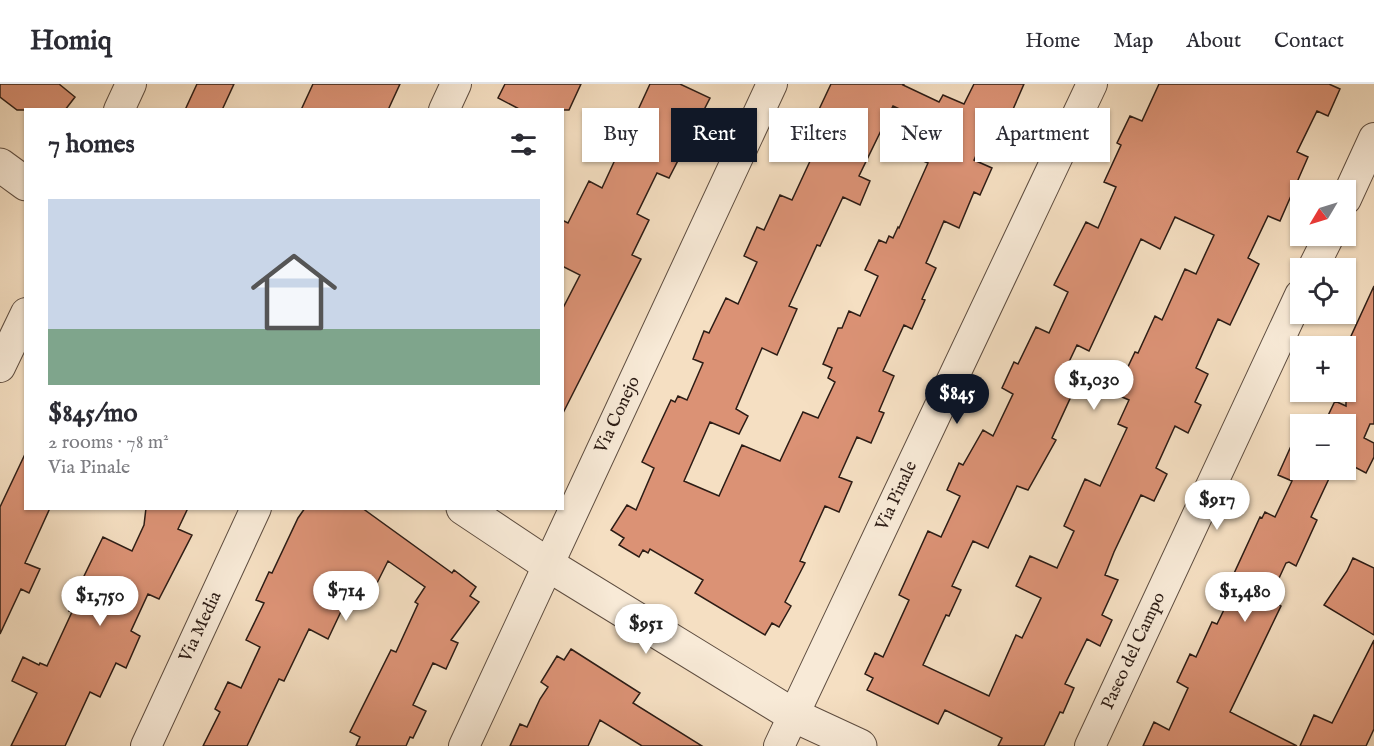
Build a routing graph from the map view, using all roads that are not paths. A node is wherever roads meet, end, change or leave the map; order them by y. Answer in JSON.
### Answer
{"nodes":[{"id":1,"x":131,"y":84,"type":"edge"},
{"id":2,"x":456,"y":84,"type":"edge"},
{"id":3,"x":772,"y":84,"type":"edge"},
{"id":4,"x":1092,"y":84,"type":"edge"},
{"id":5,"x":120,"y":108,"type":"edge"},
{"id":6,"x":445,"y":108,"type":"edge"},
{"id":7,"x":1374,"y":138,"type":"edge"},
{"id":8,"x":0,"y":165,"type":"edge"},
{"id":9,"x":1355,"y":180,"type":"edge"},
{"id":10,"x":24,"y":183,"type":"edge"},
{"id":11,"x":24,"y":317,"type":"edge"},
{"id":12,"x":1290,"y":317,"type":"edge"},
{"id":13,"x":0,"y":367,"type":"edge"},
{"id":14,"x":255,"y":510,"type":"edge"},
{"id":15,"x":466,"y":510,"type":"edge"},
{"id":16,"x":548,"y":564,"type":"junction"},
{"id":17,"x":794,"y":715,"type":"junction"},
{"id":18,"x":146,"y":746,"type":"edge"},
{"id":19,"x":464,"y":746,"type":"edge"},
{"id":20,"x":779,"y":746,"type":"edge"},
{"id":21,"x":860,"y":746,"type":"edge"},
{"id":22,"x":1090,"y":746,"type":"edge"}],
"edges":[{"from":1,"to":5,"type":"street"},
{"from":2,"to":6,"type":"street"},
{"from":3,"to":16,"type":"street","name":"Via Conejo"},
{"from":4,"to":17,"type":"street","name":"Via Pinale"},
{"from":7,"to":9,"type":"street"},
{"from":8,"to":10,"type":"street"},
{"from":11,"to":13,"type":"street"},
{"from":12,"to":22,"type":"street","name":"Paseo del Campo"},
{"from":14,"to":18,"type":"street","name":"Via Media"},
{"from":15,"to":16,"type":"street"},
{"from":16,"to":17,"type":"street"},
{"from":16,"to":19,"type":"street","name":"Via Conejo"},
{"from":17,"to":20,"type":"street","name":"Via Pinale"},
{"from":17,"to":21,"type":"street"}]}
